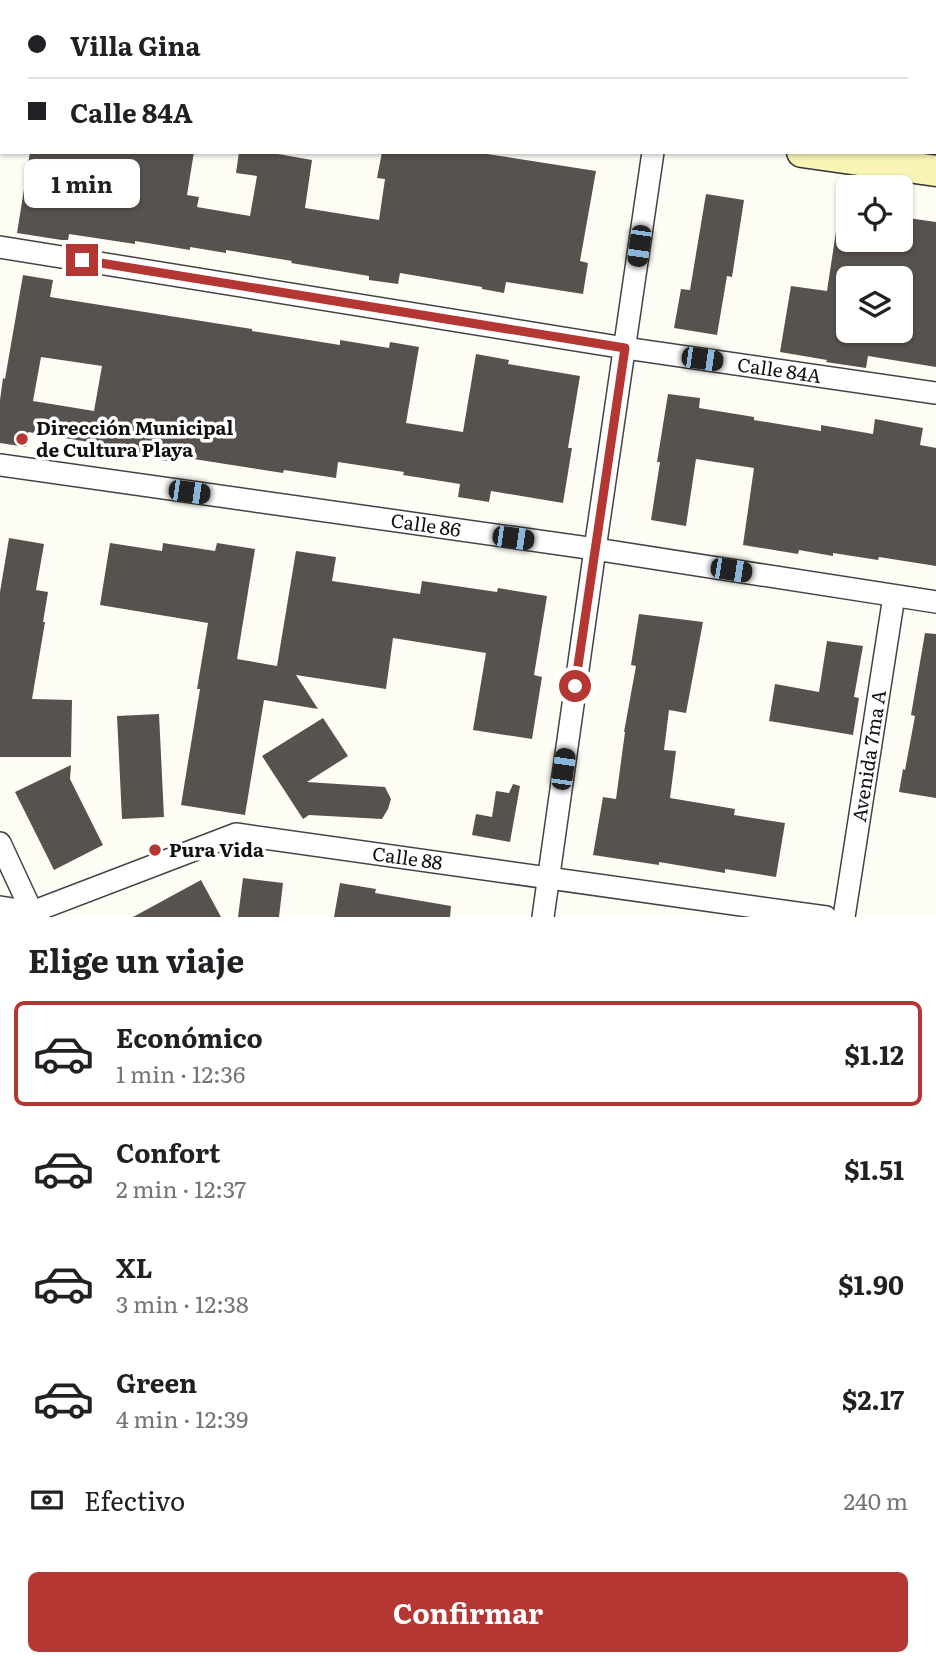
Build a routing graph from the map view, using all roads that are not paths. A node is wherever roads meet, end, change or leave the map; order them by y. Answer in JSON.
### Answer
{"nodes":[{"id":1,"x":653,"y":154,"type":"edge"},
{"id":2,"x":816,"y":154,"type":"edge"},
{"id":3,"x":936,"y":171,"type":"edge"},
{"id":4,"x":0,"y":247,"type":"edge"},
{"id":5,"x":625,"y":348,"type":"junction"},
{"id":6,"x":936,"y":393,"type":"edge"},
{"id":7,"x":0,"y":465,"type":"edge"},
{"id":8,"x":595,"y":549,"type":"junction"},
{"id":9,"x":894,"y":596,"type":"junction"},
{"id":10,"x":936,"y":602,"type":"edge"},
{"id":11,"x":0,"y":844,"type":"edge"},
{"id":12,"x":547,"y":879,"type":"junction"},
{"id":13,"x":0,"y":907,"type":"edge"},
{"id":14,"x":34,"y":914,"type":"edge"},
{"id":15,"x":543,"y":917,"type":"edge"},
{"id":16,"x":826,"y":917,"type":"edge"},
{"id":17,"x":844,"y":917,"type":"edge"}],
"edges":[{"from":1,"to":5,"type":"street"},
{"from":2,"to":3,"type":"main road"},
{"from":4,"to":5,"type":"street","name":"Calle 84A"},
{"from":5,"to":6,"type":"street","name":"Calle 84A"},
{"from":5,"to":8,"type":"street"},
{"from":7,"to":8,"type":"street","name":"Calle 86"},
{"from":8,"to":9,"type":"street","name":"Calle 86"},
{"from":8,"to":12,"type":"street"},
{"from":9,"to":10,"type":"street","name":"Calle 86"},
{"from":9,"to":17,"type":"street","name":"Avenida 7ma A"},
{"from":11,"to":14,"type":"street"},
{"from":12,"to":14,"type":"street","name":"Calle 88"},
{"from":12,"to":15,"type":"street"},
{"from":12,"to":16,"type":"street","name":"Calle 88"},
{"from":13,"to":14,"type":"street","name":"Calle 88"}]}
